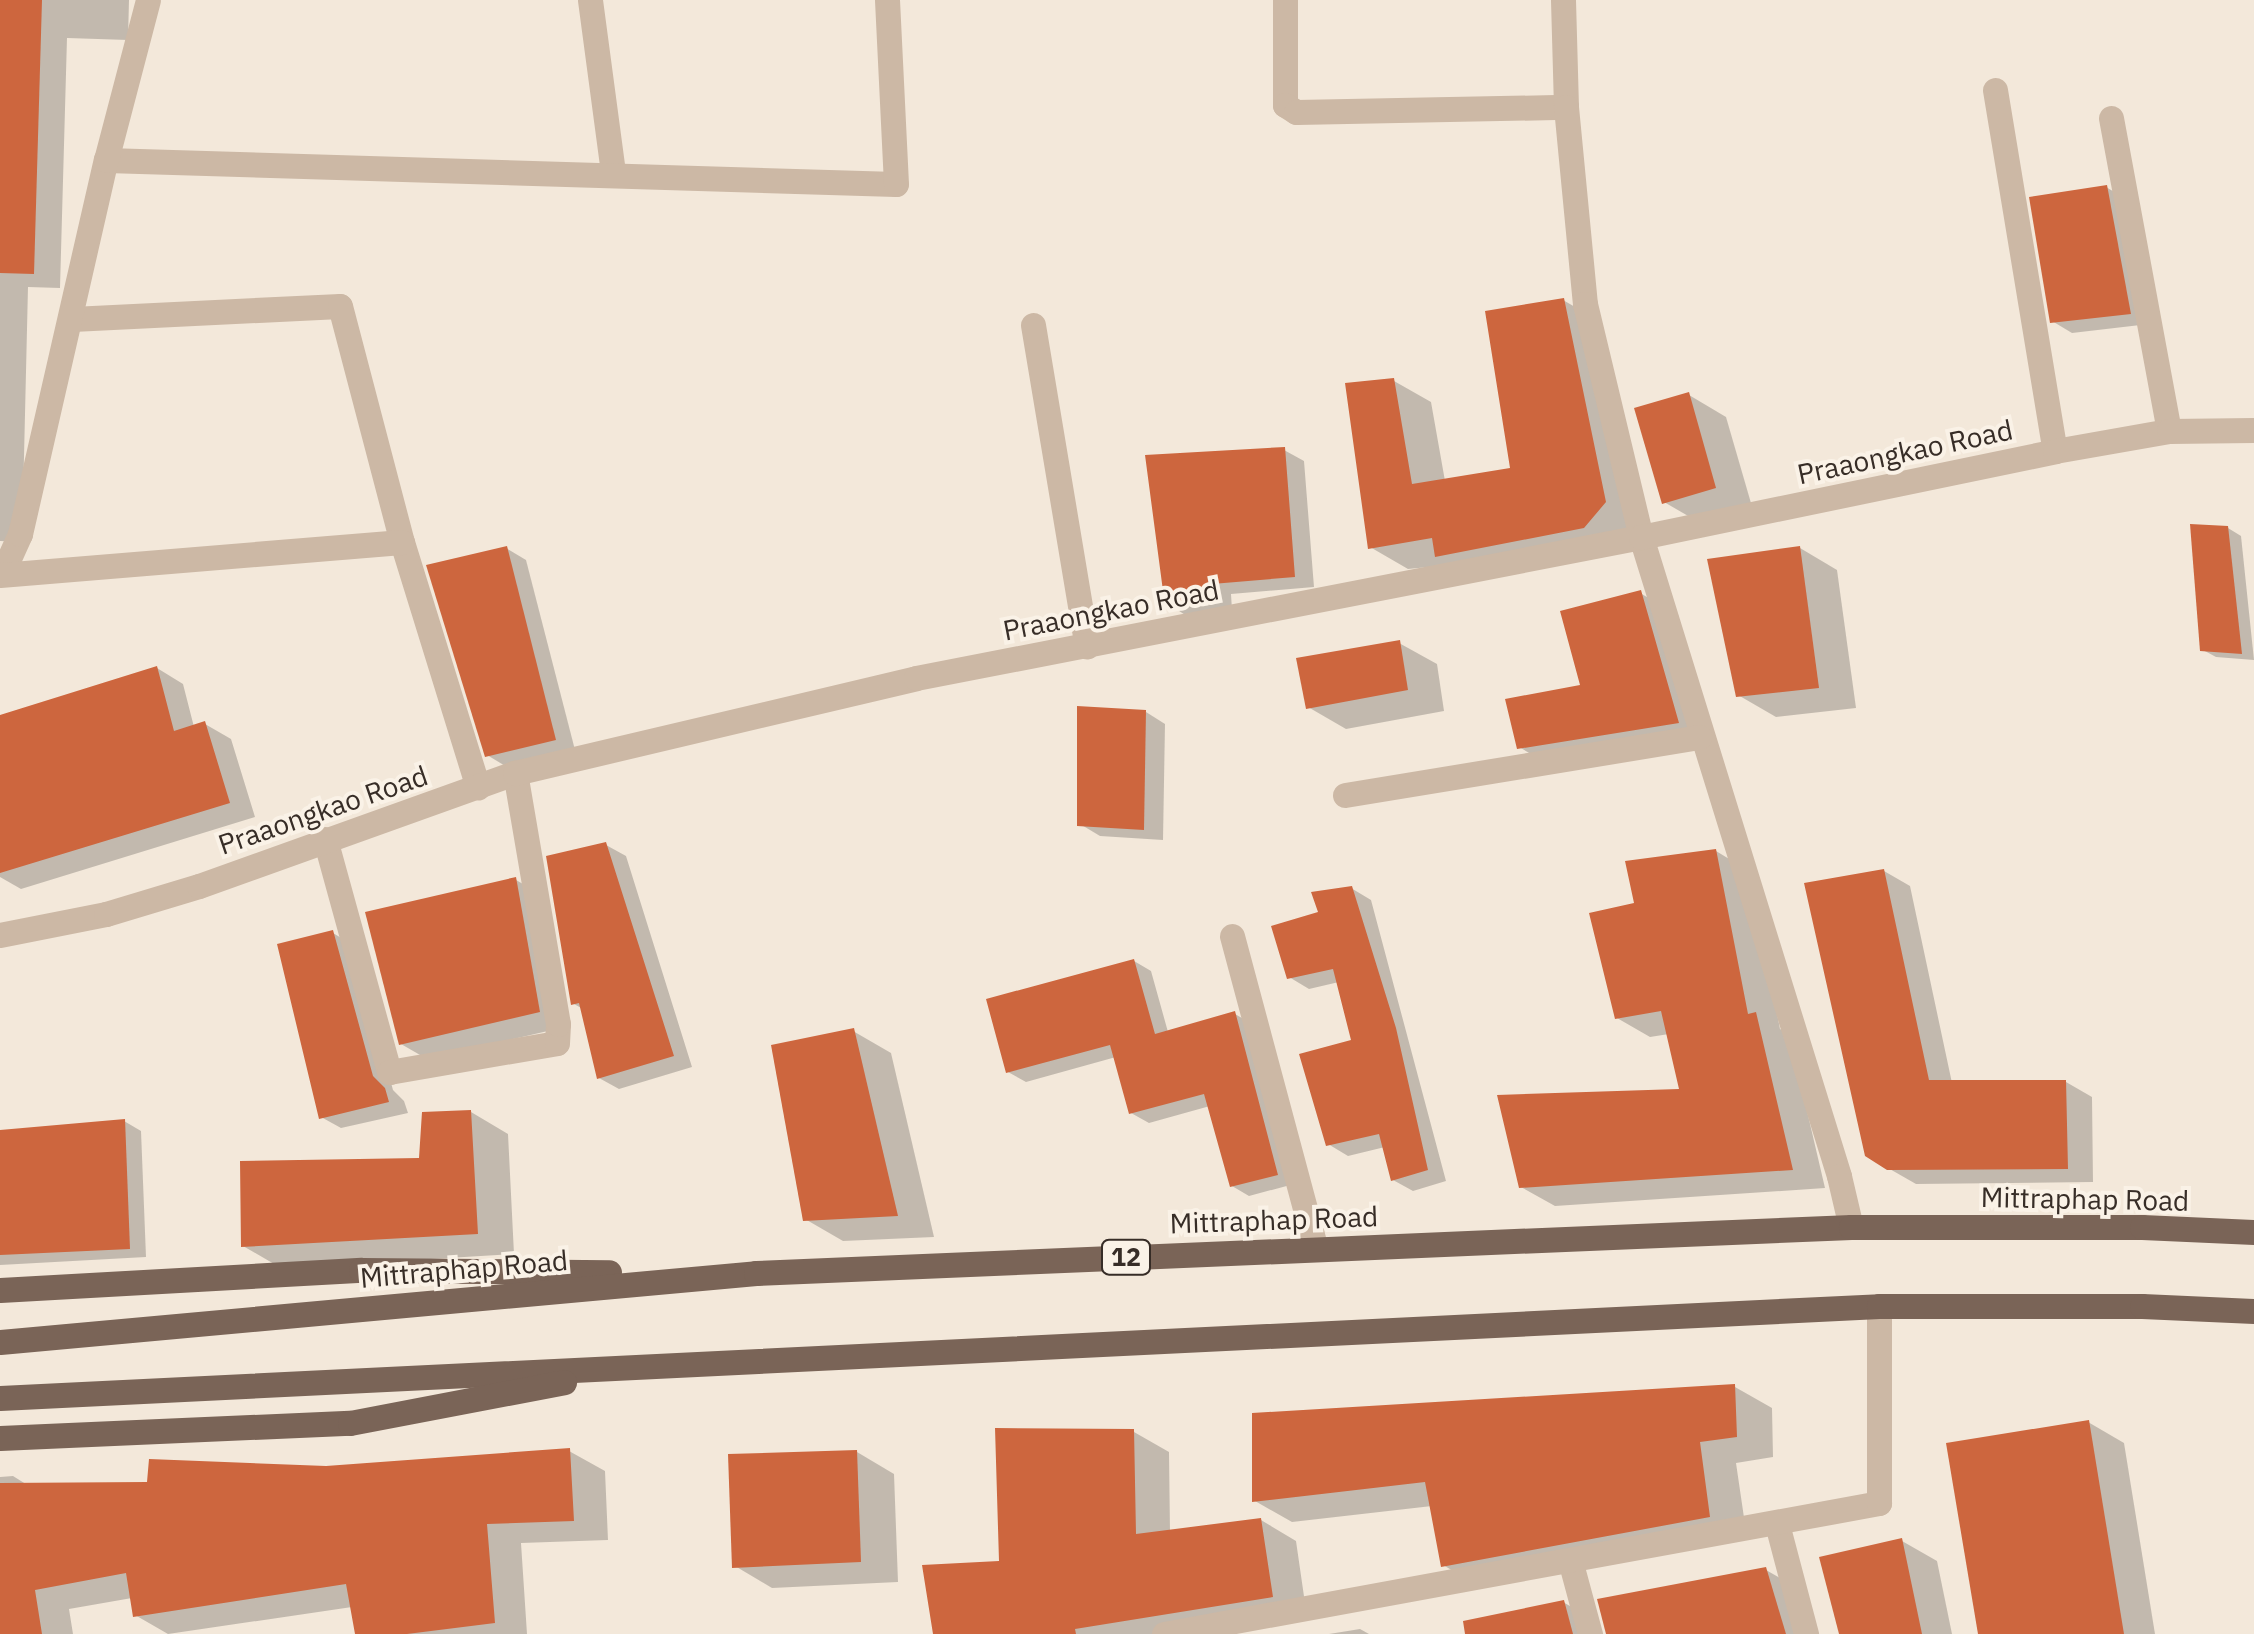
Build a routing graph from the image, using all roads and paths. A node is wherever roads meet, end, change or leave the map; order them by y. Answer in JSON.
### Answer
{"nodes":[{"id":1,"x":148,"y":0,"type":"edge"},
{"id":2,"x":590,"y":0,"type":"edge"},
{"id":3,"x":887,"y":0,"type":"edge"},
{"id":4,"x":1285,"y":0,"type":"edge"},
{"id":5,"x":1563,"y":0,"type":"edge"},
{"id":6,"x":1995,"y":90,"type":"dead end"},
{"id":7,"x":1566,"y":107,"type":"junction"},
{"id":8,"x":2111,"y":118,"type":"dead end"},
{"id":9,"x":106,"y":160,"type":"junction"},
{"id":10,"x":612,"y":172,"type":"junction"},
{"id":11,"x":72,"y":319,"type":"junction"},
{"id":12,"x":1032,"y":325,"type":"dead end"},
{"id":13,"x":2169,"y":430,"type":"junction"},
{"id":14,"x":2254,"y":430,"type":"edge"},
{"id":15,"x":2055,"y":451,"type":"junction"},
{"id":16,"x":1640,"y":538,"type":"junction"},
{"id":17,"x":402,"y":542,"type":"junction"},
{"id":18,"x":1,"y":574,"type":"edge"},
{"id":19,"x":1087,"y":646,"type":"junction"},
{"id":20,"x":1699,"y":737,"type":"junction"},
{"id":21,"x":515,"y":773,"type":"junction"},
{"id":22,"x":478,"y":788,"type":"junction"},
{"id":23,"x":1345,"y":794,"type":"dead end"},
{"id":24,"x":325,"y":839,"type":"junction"},
{"id":25,"x":0,"y":935,"type":"edge"},
{"id":26,"x":1232,"y":936,"type":"dead end"},
{"id":27,"x":1851,"y":1227,"type":"junction"},
{"id":28,"x":2254,"y":1232,"type":"edge"},
{"id":29,"x":1316,"y":1248,"type":"junction"},
{"id":30,"x":756,"y":1273,"type":"junction"},
{"id":31,"x":0,"y":1290,"type":"edge"},
{"id":32,"x":1879,"y":1306,"type":"junction"},
{"id":33,"x":2254,"y":1311,"type":"edge"},
{"id":34,"x":0,"y":1342,"type":"edge"},
{"id":35,"x":657,"y":1364,"type":"junction"},
{"id":36,"x":0,"y":1398,"type":"edge"},
{"id":37,"x":0,"y":1438,"type":"edge"},
{"id":38,"x":1777,"y":1524,"type":"junction"},
{"id":39,"x":1570,"y":1560,"type":"junction"},
{"id":40,"x":1162,"y":1633,"type":"edge"},
{"id":41,"x":1590,"y":1634,"type":"edge"},
{"id":42,"x":1806,"y":1634,"type":"edge"}],
"edges":[{"from":1,"to":9,"type":"street"},
{"from":2,"to":10,"type":"street"},
{"from":3,"to":10,"type":"street"},
{"from":4,"to":7,"type":"street"},
{"from":5,"to":7,"type":"street"},
{"from":6,"to":15,"type":"street"},
{"from":7,"to":16,"type":"street"},
{"from":8,"to":13,"type":"street"},
{"from":9,"to":10,"type":"street"},
{"from":9,"to":11,"type":"street"},
{"from":11,"to":17,"type":"street"},
{"from":11,"to":18,"type":"street"},
{"from":12,"to":19,"type":"street"},
{"from":13,"to":14,"type":"street","name":"Praaongkao Road"},
{"from":13,"to":15,"type":"street","name":"Praaongkao Road"},
{"from":15,"to":16,"type":"street","name":"Praaongkao Road"},
{"from":16,"to":19,"type":"street","name":"Praaongkao Road"},
{"from":16,"to":20,"type":"street"},
{"from":17,"to":18,"type":"street"},
{"from":17,"to":22,"type":"street"},
{"from":19,"to":21,"type":"street","name":"Praaongkao Road"},
{"from":20,"to":23,"type":"street"},
{"from":20,"to":27,"type":"street"},
{"from":21,"to":22,"type":"street","name":"Praaongkao Road"},
{"from":21,"to":24,"type":"street"},
{"from":22,"to":24,"type":"street","name":"Praaongkao Road"},
{"from":24,"to":25,"type":"street","name":"Praaongkao Road"},
{"from":26,"to":29,"type":"street"},
{"from":27,"to":28,"type":"main road","name":"Mittraphap Road","number":"12"},
{"from":27,"to":29,"type":"main road","name":"Mittraphap Road","number":"12"},
{"from":29,"to":30,"type":"main road","name":"Mittraphap Road","number":"12"},
{"from":30,"to":31,"type":"main road"},
{"from":30,"to":34,"type":"main road","name":"Mittraphap Road","number":"12"},
{"from":32,"to":33,"type":"main road"},
{"from":32,"to":35,"type":"main road"},
{"from":32,"to":38,"type":"street"},
{"from":35,"to":36,"type":"main road"},
{"from":35,"to":37,"type":"main road"},
{"from":38,"to":39,"type":"street"},
{"from":38,"to":42,"type":"street"},
{"from":39,"to":40,"type":"street"},
{"from":39,"to":41,"type":"street"}]}
